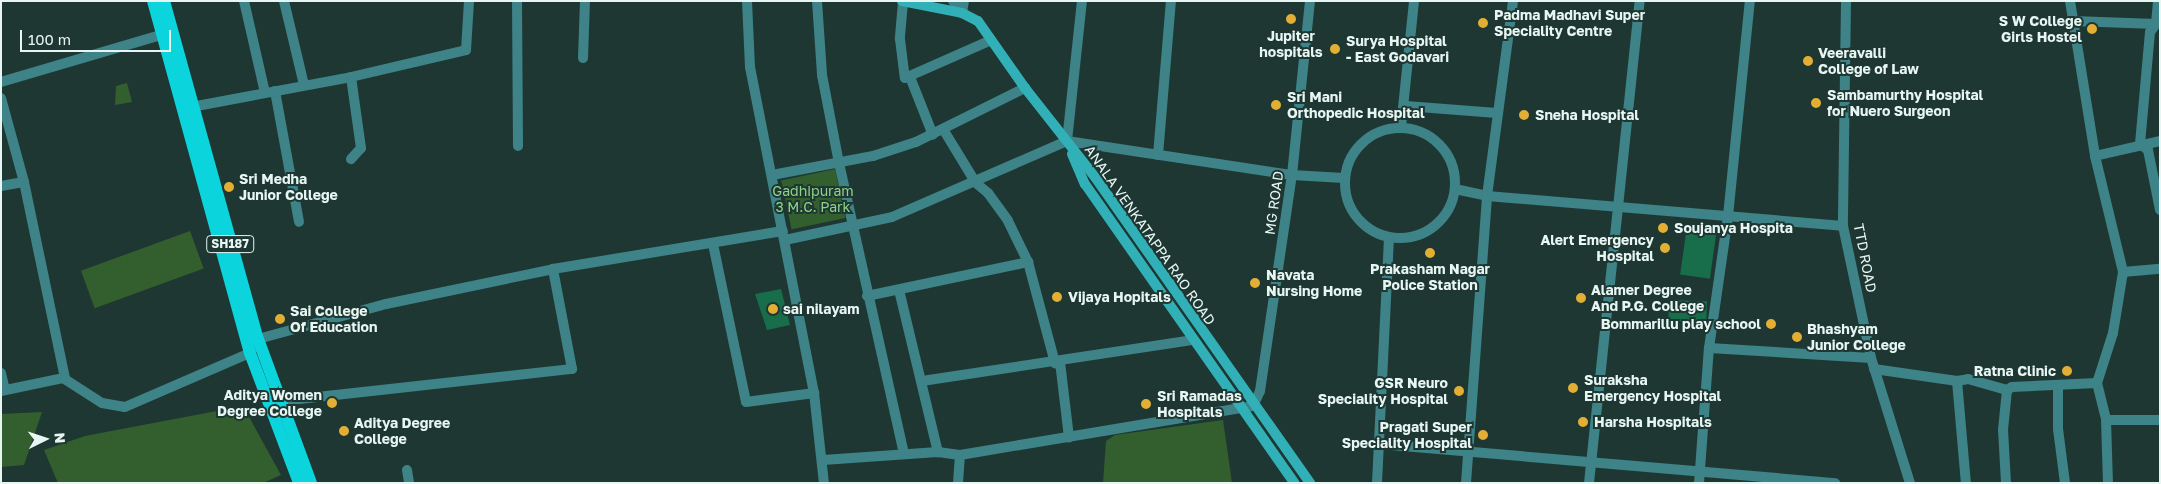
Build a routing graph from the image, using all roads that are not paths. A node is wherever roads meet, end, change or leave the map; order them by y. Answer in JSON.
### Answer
{"nodes":[{"id":1,"x":153,"y":1,"type":"edge"},
{"id":2,"x":164,"y":1,"type":"edge"},
{"id":3,"x":244,"y":1,"type":"edge"},
{"id":4,"x":284,"y":1,"type":"edge"},
{"id":5,"x":469,"y":1,"type":"edge"},
{"id":6,"x":516,"y":1,"type":"edge"},
{"id":7,"x":585,"y":1,"type":"edge"},
{"id":8,"x":747,"y":1,"type":"edge"},
{"id":9,"x":817,"y":1,"type":"edge"},
{"id":10,"x":903,"y":1,"type":"edge"},
{"id":11,"x":953,"y":1,"type":"edge"},
{"id":12,"x":964,"y":1,"type":"edge"},
{"id":13,"x":1082,"y":1,"type":"edge"},
{"id":14,"x":1171,"y":1,"type":"edge"},
{"id":15,"x":1310,"y":1,"type":"edge"},
{"id":16,"x":1414,"y":1,"type":"edge"},
{"id":17,"x":1513,"y":1,"type":"edge"},
{"id":18,"x":1640,"y":1,"type":"edge"},
{"id":19,"x":1750,"y":1,"type":"edge"},
{"id":20,"x":1846,"y":1,"type":"edge"},
{"id":21,"x":2070,"y":1,"type":"edge"},
{"id":22,"x":2158,"y":1,"type":"edge"},
{"id":23,"x":962,"y":12,"type":"junction"},
{"id":24,"x":2072,"y":21,"type":"junction"},
{"id":25,"x":2155,"y":30,"type":"edge"},
{"id":26,"x":161,"y":35,"type":"junction"},
{"id":27,"x":991,"y":40,"type":"junction"},
{"id":28,"x":583,"y":58,"type":"dead end"},
{"id":29,"x":910,"y":76,"type":"junction"},
{"id":30,"x":351,"y":78,"type":"junction"},
{"id":31,"x":2,"y":85,"type":"edge"},
{"id":32,"x":304,"y":85,"type":"junction"},
{"id":33,"x":1025,"y":88,"type":"junction"},
{"id":34,"x":270,"y":92,"type":"junction"},
{"id":35,"x":1,"y":98,"type":"edge"},
{"id":36,"x":1406,"y":106,"type":"junction"},
{"id":37,"x":186,"y":109,"type":"junction"},
{"id":38,"x":1497,"y":113,"type":"junction"},
{"id":39,"x":3,"y":119,"type":"edge"},
{"id":40,"x":1401,"y":128,"type":"junction"},
{"id":41,"x":943,"y":129,"type":"junction"},
{"id":42,"x":933,"y":135,"type":"junction"},
{"id":43,"x":1067,"y":141,"type":"junction"},
{"id":44,"x":2160,"y":141,"type":"edge"},
{"id":45,"x":2140,"y":144,"type":"junction"},
{"id":46,"x":518,"y":146,"type":"dead end"},
{"id":47,"x":1158,"y":155,"type":"junction"},
{"id":48,"x":2095,"y":156,"type":"junction"},
{"id":49,"x":351,"y":159,"type":"dead end"},
{"id":50,"x":839,"y":163,"type":"junction"},
{"id":51,"x":772,"y":175,"type":"junction"},
{"id":52,"x":1292,"y":175,"type":"junction"},
{"id":53,"x":1344,"y":178,"type":"junction"},
{"id":54,"x":24,"y":182,"type":"junction"},
{"id":55,"x":976,"y":183,"type":"junction"},
{"id":56,"x":1,"y":186,"type":"edge"},
{"id":57,"x":1455,"y":189,"type":"junction"},
{"id":58,"x":1487,"y":196,"type":"junction"},
{"id":59,"x":1616,"y":206,"type":"junction"},
{"id":60,"x":2160,"y":210,"type":"edge"},
{"id":61,"x":1728,"y":216,"type":"junction"},
{"id":62,"x":299,"y":222,"type":"dead end"},
{"id":63,"x":852,"y":226,"type":"junction"},
{"id":64,"x":1843,"y":226,"type":"junction"},
{"id":65,"x":784,"y":236,"type":"junction"},
{"id":66,"x":1389,"y":239,"type":"junction"},
{"id":67,"x":713,"y":244,"type":"junction"},
{"id":68,"x":1028,"y":262,"type":"junction"},
{"id":69,"x":553,"y":269,"type":"junction"},
{"id":70,"x":2160,"y":269,"type":"edge"},
{"id":71,"x":2123,"y":272,"type":"junction"},
{"id":72,"x":899,"y":290,"type":"junction"},
{"id":73,"x":868,"y":296,"type":"junction"},
{"id":74,"x":258,"y":339,"type":"junction"},
{"id":75,"x":1192,"y":340,"type":"junction"},
{"id":76,"x":1709,"y":348,"type":"junction"},
{"id":77,"x":250,"y":353,"type":"junction"},
{"id":78,"x":1057,"y":362,"type":"junction"},
{"id":79,"x":1872,"y":364,"type":"junction"},
{"id":80,"x":1,"y":373,"type":"edge"},
{"id":81,"x":65,"y":379,"type":"junction"},
{"id":82,"x":922,"y":381,"type":"junction"},
{"id":83,"x":1957,"y":381,"type":"junction"},
{"id":84,"x":2097,"y":384,"type":"junction"},
{"id":85,"x":2058,"y":385,"type":"junction"},
{"id":86,"x":3,"y":390,"type":"edge"},
{"id":87,"x":2007,"y":390,"type":"junction"},
{"id":88,"x":814,"y":394,"type":"junction"},
{"id":89,"x":281,"y":401,"type":"junction"},
{"id":90,"x":1253,"y":406,"type":"junction"},
{"id":91,"x":1239,"y":408,"type":"junction"},
{"id":92,"x":2106,"y":420,"type":"junction"},
{"id":93,"x":2160,"y":420,"type":"edge"},
{"id":94,"x":1069,"y":437,"type":"junction"},
{"id":95,"x":1379,"y":444,"type":"junction"},
{"id":96,"x":1468,"y":449,"type":"junction"},
{"id":97,"x":938,"y":452,"type":"junction"},
{"id":98,"x":904,"y":454,"type":"junction"},
{"id":99,"x":960,"y":455,"type":"junction"},
{"id":100,"x":823,"y":460,"type":"junction"},
{"id":101,"x":1591,"y":461,"type":"junction"},
{"id":102,"x":407,"y":470,"type":"dead end"},
{"id":103,"x":1699,"y":478,"type":"edge"},
{"id":104,"x":299,"y":483,"type":"edge"},
{"id":105,"x":311,"y":483,"type":"edge"},
{"id":106,"x":409,"y":483,"type":"edge"},
{"id":107,"x":824,"y":483,"type":"edge"},
{"id":108,"x":958,"y":483,"type":"edge"},
{"id":109,"x":1294,"y":483,"type":"edge"},
{"id":110,"x":1310,"y":483,"type":"edge"},
{"id":111,"x":1377,"y":483,"type":"edge"},
{"id":112,"x":1466,"y":483,"type":"edge"},
{"id":113,"x":1589,"y":483,"type":"edge"},
{"id":114,"x":1834,"y":483,"type":"edge"},
{"id":115,"x":1910,"y":483,"type":"edge"},
{"id":116,"x":1966,"y":483,"type":"edge"},
{"id":117,"x":2006,"y":483,"type":"edge"},
{"id":118,"x":2065,"y":483,"type":"edge"},
{"id":119,"x":2108,"y":483,"type":"edge"}],
"edges":[{"from":1,"to":26,"type":"main road","number":"SH187"},
{"from":2,"to":37,"type":"main road","number":"SH187"},
{"from":3,"to":34,"type":"street"},
{"from":4,"to":32,"type":"street"},
{"from":5,"to":30,"type":"street"},
{"from":6,"to":46,"type":"street"},
{"from":7,"to":28,"type":"street"},
{"from":8,"to":51,"type":"street"},
{"from":9,"to":50,"type":"street"},
{"from":10,"to":23,"type":"main road"},
{"from":10,"to":29,"type":"street"},
{"from":11,"to":23,"type":"street"},
{"from":12,"to":23,"type":"street"},
{"from":13,"to":43,"type":"street"},
{"from":14,"to":47,"type":"street"},
{"from":15,"to":52,"type":"street","name":"MG ROAD"},
{"from":16,"to":36,"type":"street"},
{"from":17,"to":38,"type":"street"},
{"from":18,"to":59,"type":"street"},
{"from":19,"to":61,"type":"street"},
{"from":20,"to":64,"type":"street","name":"TTD ROAD"},
{"from":21,"to":24,"type":"street"},
{"from":22,"to":25,"type":"street"},
{"from":23,"to":27,"type":"main road"},
{"from":24,"to":25,"type":"street"},
{"from":24,"to":48,"type":"street"},
{"from":25,"to":45,"type":"street"},
{"from":26,"to":31,"type":"street"},
{"from":26,"to":37,"type":"main road","number":"SH187"},
{"from":27,"to":29,"type":"street"},
{"from":27,"to":33,"type":"main road"},
{"from":29,"to":42,"type":"street"},
{"from":30,"to":32,"type":"street"},
{"from":30,"to":49,"type":"street"},
{"from":32,"to":34,"type":"street"},
{"from":33,"to":41,"type":"street"},
{"from":33,"to":43,"type":"main road"},
{"from":34,"to":37,"type":"street"},
{"from":34,"to":62,"type":"street"},
{"from":35,"to":39,"type":"street"},
{"from":36,"to":38,"type":"street"},
{"from":36,"to":40,"type":"street"},
{"from":37,"to":74,"type":"main road","number":"SH187"},
{"from":37,"to":77,"type":"main road","number":"SH187"},
{"from":38,"to":58,"type":"street"},
{"from":39,"to":54,"type":"street"},
{"from":40,"to":53,"type":"street"},
{"from":40,"to":57,"type":"street"},
{"from":41,"to":42,"type":"street"},
{"from":41,"to":55,"type":"street"},
{"from":42,"to":50,"type":"street"},
{"from":43,"to":47,"type":"street"},
{"from":43,"to":55,"type":"street"},
{"from":43,"to":75,"type":"main road","name":"ANALA VENKATAPPA RAO ROAD"},
{"from":43,"to":90,"type":"main road","name":"ANALA VENKATAPPA RAO ROAD"},
{"from":44,"to":45,"type":"street"},
{"from":45,"to":48,"type":"street"},
{"from":45,"to":60,"type":"street"},
{"from":47,"to":52,"type":"street"},
{"from":48,"to":71,"type":"street"},
{"from":50,"to":51,"type":"street"},
{"from":50,"to":63,"type":"street"},
{"from":51,"to":65,"type":"street"},
{"from":52,"to":53,"type":"street"},
{"from":52,"to":90,"type":"street","name":"MG ROAD"},
{"from":53,"to":66,"type":"street"},
{"from":54,"to":56,"type":"street"},
{"from":54,"to":81,"type":"street"},
{"from":55,"to":63,"type":"street"},
{"from":55,"to":68,"type":"street"},
{"from":57,"to":58,"type":"street"},
{"from":57,"to":66,"type":"street"},
{"from":58,"to":59,"type":"street"},
{"from":58,"to":96,"type":"street"},
{"from":59,"to":61,"type":"street"},
{"from":59,"to":101,"type":"street"},
{"from":61,"to":64,"type":"street"},
{"from":61,"to":76,"type":"street"},
{"from":63,"to":65,"type":"street"},
{"from":63,"to":73,"type":"street"},
{"from":64,"to":79,"type":"street","name":"TTD ROAD"},
{"from":65,"to":67,"type":"street"},
{"from":65,"to":88,"type":"street"},
{"from":66,"to":95,"type":"street"},
{"from":67,"to":69,"type":"street"},
{"from":67,"to":88,"type":"street"},
{"from":68,"to":72,"type":"street"},
{"from":68,"to":78,"type":"street"},
{"from":69,"to":74,"type":"street"},
{"from":69,"to":89,"type":"street"},
{"from":70,"to":71,"type":"street"},
{"from":71,"to":84,"type":"street"},
{"from":72,"to":73,"type":"street"},
{"from":72,"to":82,"type":"street"},
{"from":73,"to":98,"type":"street"},
{"from":74,"to":77,"type":"street"},
{"from":74,"to":89,"type":"main road","number":"SH187"},
{"from":75,"to":78,"type":"street"},
{"from":75,"to":91,"type":"main road","name":"ANALA VENKATAPPA RAO ROAD"},
{"from":76,"to":79,"type":"street"},
{"from":76,"to":103,"type":"street"},
{"from":77,"to":81,"type":"street"},
{"from":77,"to":104,"type":"main road","number":"SH187"},
{"from":78,"to":82,"type":"street"},
{"from":78,"to":94,"type":"street"},
{"from":79,"to":83,"type":"street"},
{"from":79,"to":115,"type":"street","name":"TTD ROAD"},
{"from":80,"to":86,"type":"street"},
{"from":81,"to":86,"type":"street"},
{"from":82,"to":97,"type":"street"},
{"from":83,"to":87,"type":"street"},
{"from":83,"to":116,"type":"street"},
{"from":84,"to":85,"type":"street"},
{"from":84,"to":92,"type":"street"},
{"from":85,"to":87,"type":"street"},
{"from":85,"to":118,"type":"street"},
{"from":87,"to":117,"type":"street"},
{"from":88,"to":100,"type":"street"},
{"from":89,"to":105,"type":"main road","number":"SH187"},
{"from":90,"to":91,"type":"street"},
{"from":90,"to":110,"type":"main road","name":"ANALA VENKATAPPA RAO ROAD"},
{"from":91,"to":94,"type":"street"},
{"from":91,"to":109,"type":"main road","name":"ANALA VENKATAPPA RAO ROAD"},
{"from":92,"to":93,"type":"street"},
{"from":92,"to":119,"type":"street"},
{"from":94,"to":99,"type":"street"},
{"from":95,"to":96,"type":"street"},
{"from":95,"to":111,"type":"street"},
{"from":96,"to":101,"type":"street"},
{"from":96,"to":112,"type":"street"},
{"from":97,"to":98,"type":"street"},
{"from":97,"to":99,"type":"street"},
{"from":98,"to":100,"type":"street"},
{"from":99,"to":108,"type":"street"},
{"from":100,"to":107,"type":"street"},
{"from":101,"to":103,"type":"street"},
{"from":101,"to":113,"type":"street"},
{"from":102,"to":106,"type":"street"},
{"from":103,"to":114,"type":"street"}]}
